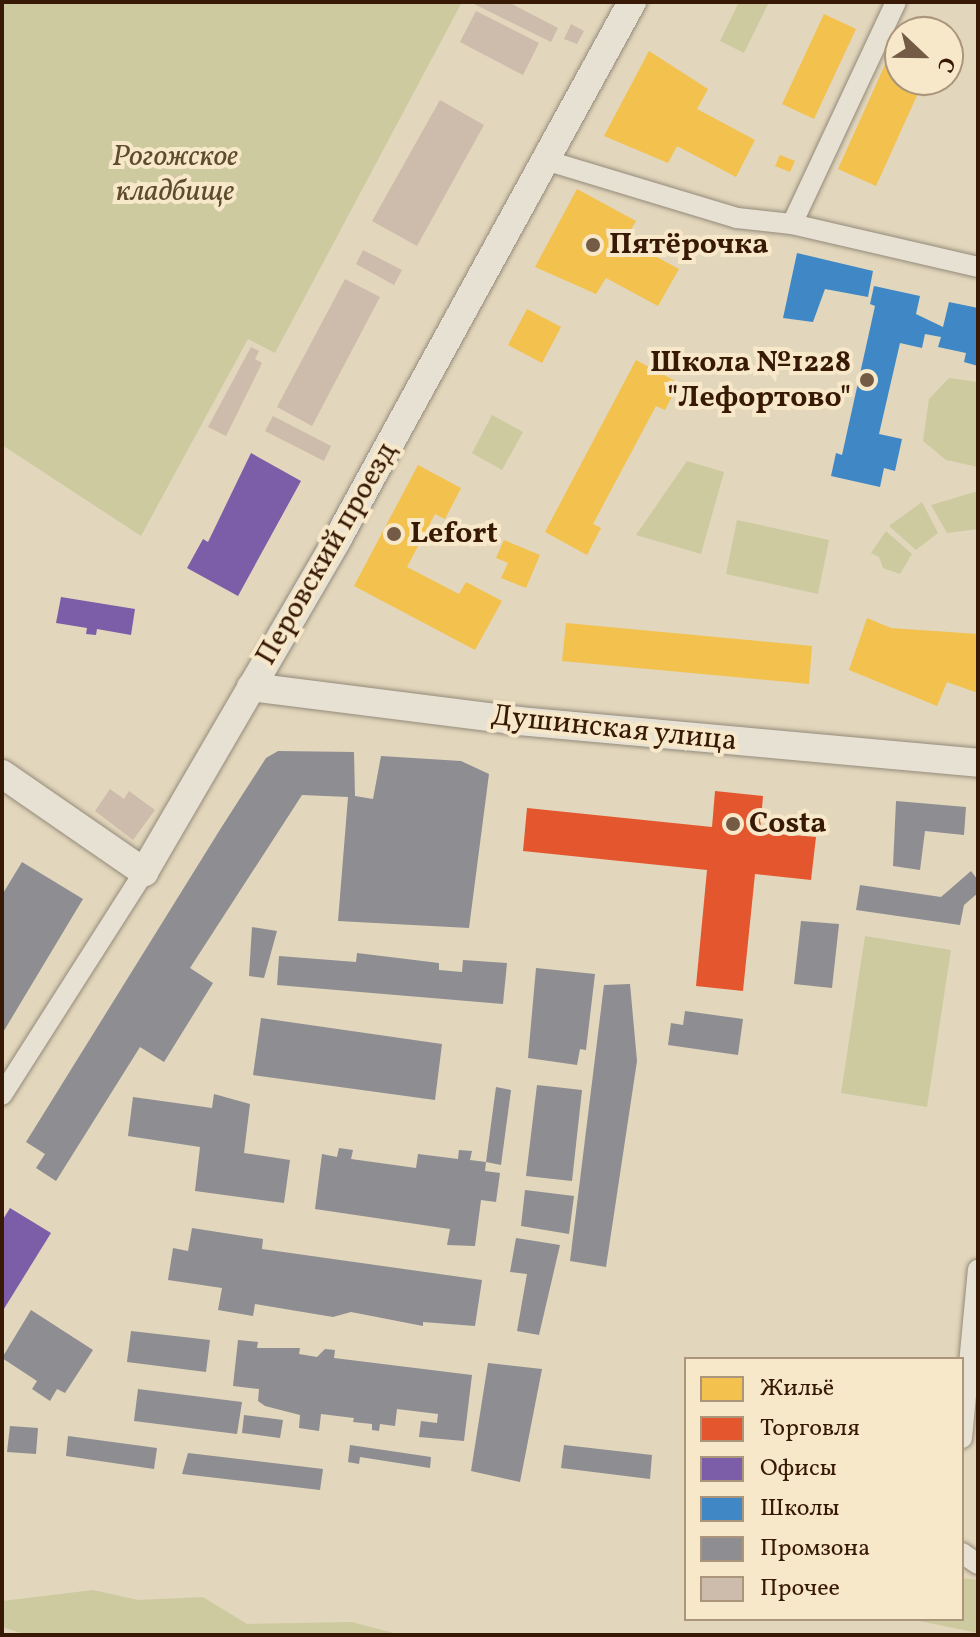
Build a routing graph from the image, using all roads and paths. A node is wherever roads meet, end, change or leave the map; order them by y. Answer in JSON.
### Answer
{"nodes":[{"id":1,"x":632,"y":2,"type":"edge"},
{"id":2,"x":896,"y":2,"type":"edge"},
{"id":3,"x":545,"y":160,"type":"junction"},
{"id":4,"x":792,"y":224,"type":"junction"},
{"id":5,"x":978,"y":267,"type":"edge"},
{"id":6,"x":251,"y":687,"type":"junction"},
{"id":7,"x":978,"y":763,"type":"edge"},
{"id":8,"x":2,"y":774,"type":"edge"},
{"id":9,"x":144,"y":872,"type":"junction"},
{"id":10,"x":2,"y":1095,"type":"edge"},
{"id":11,"x":978,"y":1270,"type":"edge"},
{"id":12,"x":964,"y":1417,"type":"edge"}],
"edges":[{"from":1,"to":3,"type":"street","name":"Перовский проезд"},
{"from":2,"to":4,"type":"street"},
{"from":3,"to":4,"type":"street"},
{"from":3,"to":6,"type":"street","name":"Перовский проезд"},
{"from":4,"to":5,"type":"street"},
{"from":6,"to":7,"type":"street","name":"Душинская улица"},
{"from":6,"to":9,"type":"street","name":"Перовский проезд"},
{"from":8,"to":9,"type":"street"},
{"from":9,"to":10,"type":"street","name":"Перовский проезд"},
{"from":11,"to":12,"type":"street"}]}
